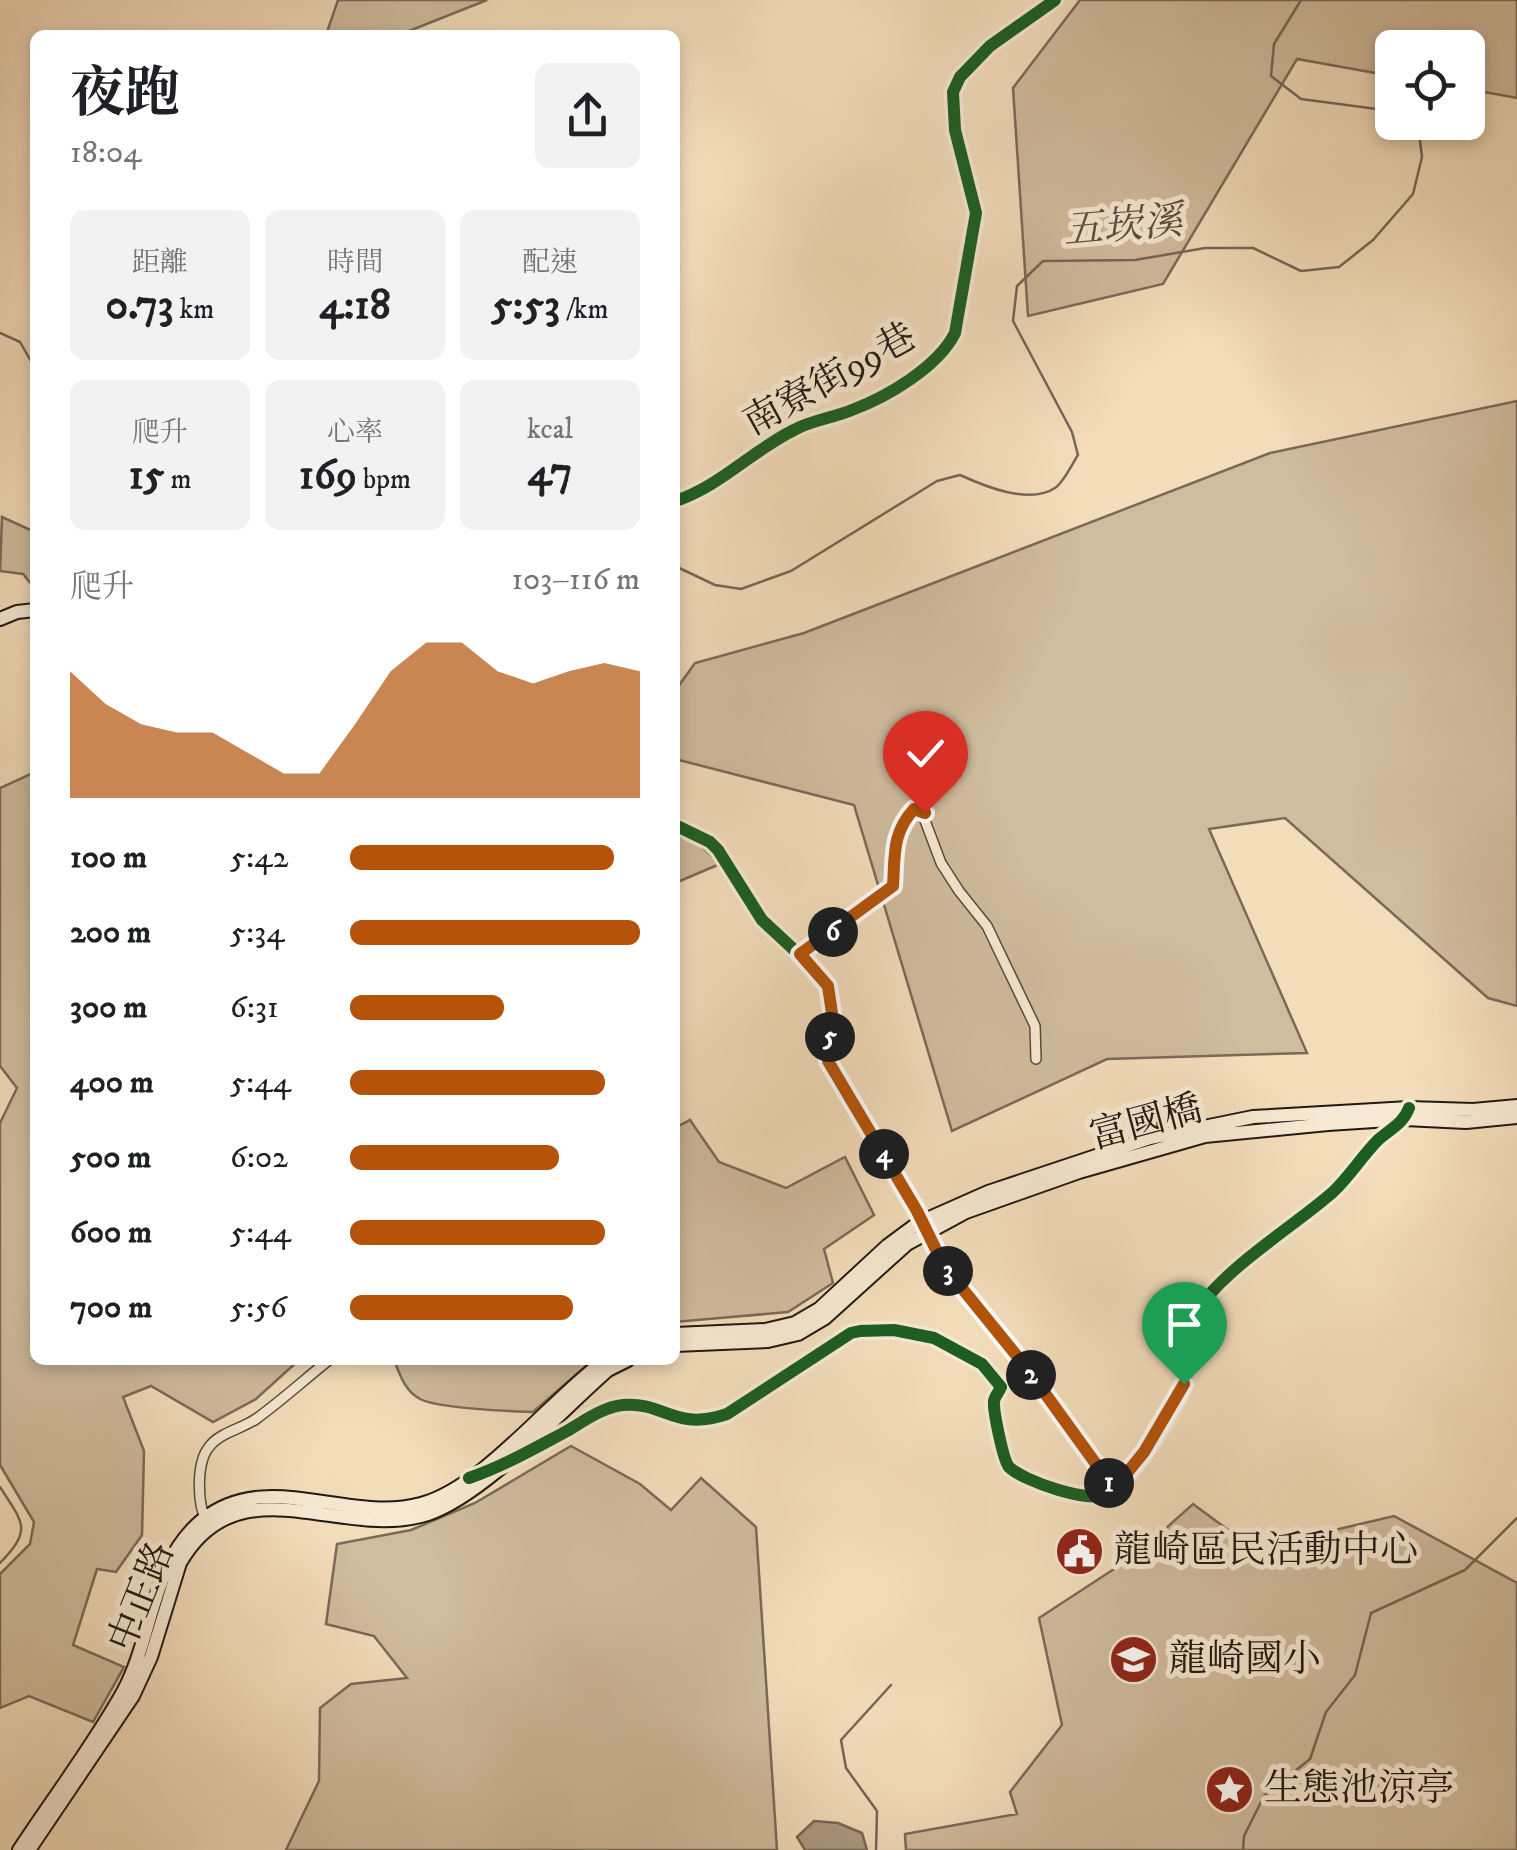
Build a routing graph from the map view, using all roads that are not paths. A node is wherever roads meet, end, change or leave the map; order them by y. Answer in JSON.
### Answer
{"nodes":[{"id":1,"x":1055,"y":0,"type":"edge"},
{"id":2,"x":680,"y":499,"type":"edge"},
{"id":3,"x":30,"y":611,"type":"edge"},
{"id":4,"x":0,"y":619,"type":"edge"},
{"id":5,"x":680,"y":827,"type":"edge"},
{"id":6,"x":800,"y":954,"type":"junction"},
{"id":7,"x":1036,"y":1059,"type":"dead end"},
{"id":8,"x":1517,"y":1106,"type":"edge"},
{"id":9,"x":1407,"y":1114,"type":"junction"},
{"id":10,"x":1517,"y":1117,"type":"edge"},
{"id":11,"x":944,"y":1217,"type":"junction"},
{"id":12,"x":680,"y":1334,"type":"edge"},
{"id":13,"x":680,"y":1346,"type":"edge"},
{"id":14,"x":323,"y":1365,"type":"edge"},
{"id":15,"x":599,"y":1365,"type":"edge"},
{"id":16,"x":618,"y":1365,"type":"edge"},
{"id":17,"x":500,"y":1467,"type":"junction"},
{"id":18,"x":470,"y":1478,"type":"junction"},
{"id":19,"x":1114,"y":1489,"type":"junction"},
{"id":20,"x":208,"y":1523,"type":"junction"},
{"id":21,"x":19,"y":1850,"type":"edge"},
{"id":22,"x":28,"y":1850,"type":"edge"}],
"edges":[{"from":1,"to":2,"type":"main road","name":"南寮街99巷"},
{"from":3,"to":4,"type":"main road"},
{"from":5,"to":6,"type":"main road"},
{"from":6,"to":7,"type":"street"},
{"from":6,"to":19,"type":"main road","bridge":true},
{"from":8,"to":9,"type":"main road"},
{"from":9,"to":10,"type":"main road"},
{"from":9,"to":11,"type":"main road","name":"富國橋"},
{"from":9,"to":19,"type":"street"},
{"from":11,"to":12,"type":"main road"},
{"from":11,"to":13,"type":"main road"},
{"from":14,"to":20,"type":"street"},
{"from":15,"to":18,"type":"main road","name":"中正路"},
{"from":16,"to":17,"type":"main road","name":"中正路"},
{"from":17,"to":18,"type":"street"},
{"from":17,"to":19,"type":"street"},
{"from":17,"to":20,"type":"main road","name":"中正路"},
{"from":18,"to":20,"type":"main road","name":"中正路"},
{"from":20,"to":21,"type":"main road","name":"中正路"},
{"from":20,"to":22,"type":"main road","name":"中正路"}]}
